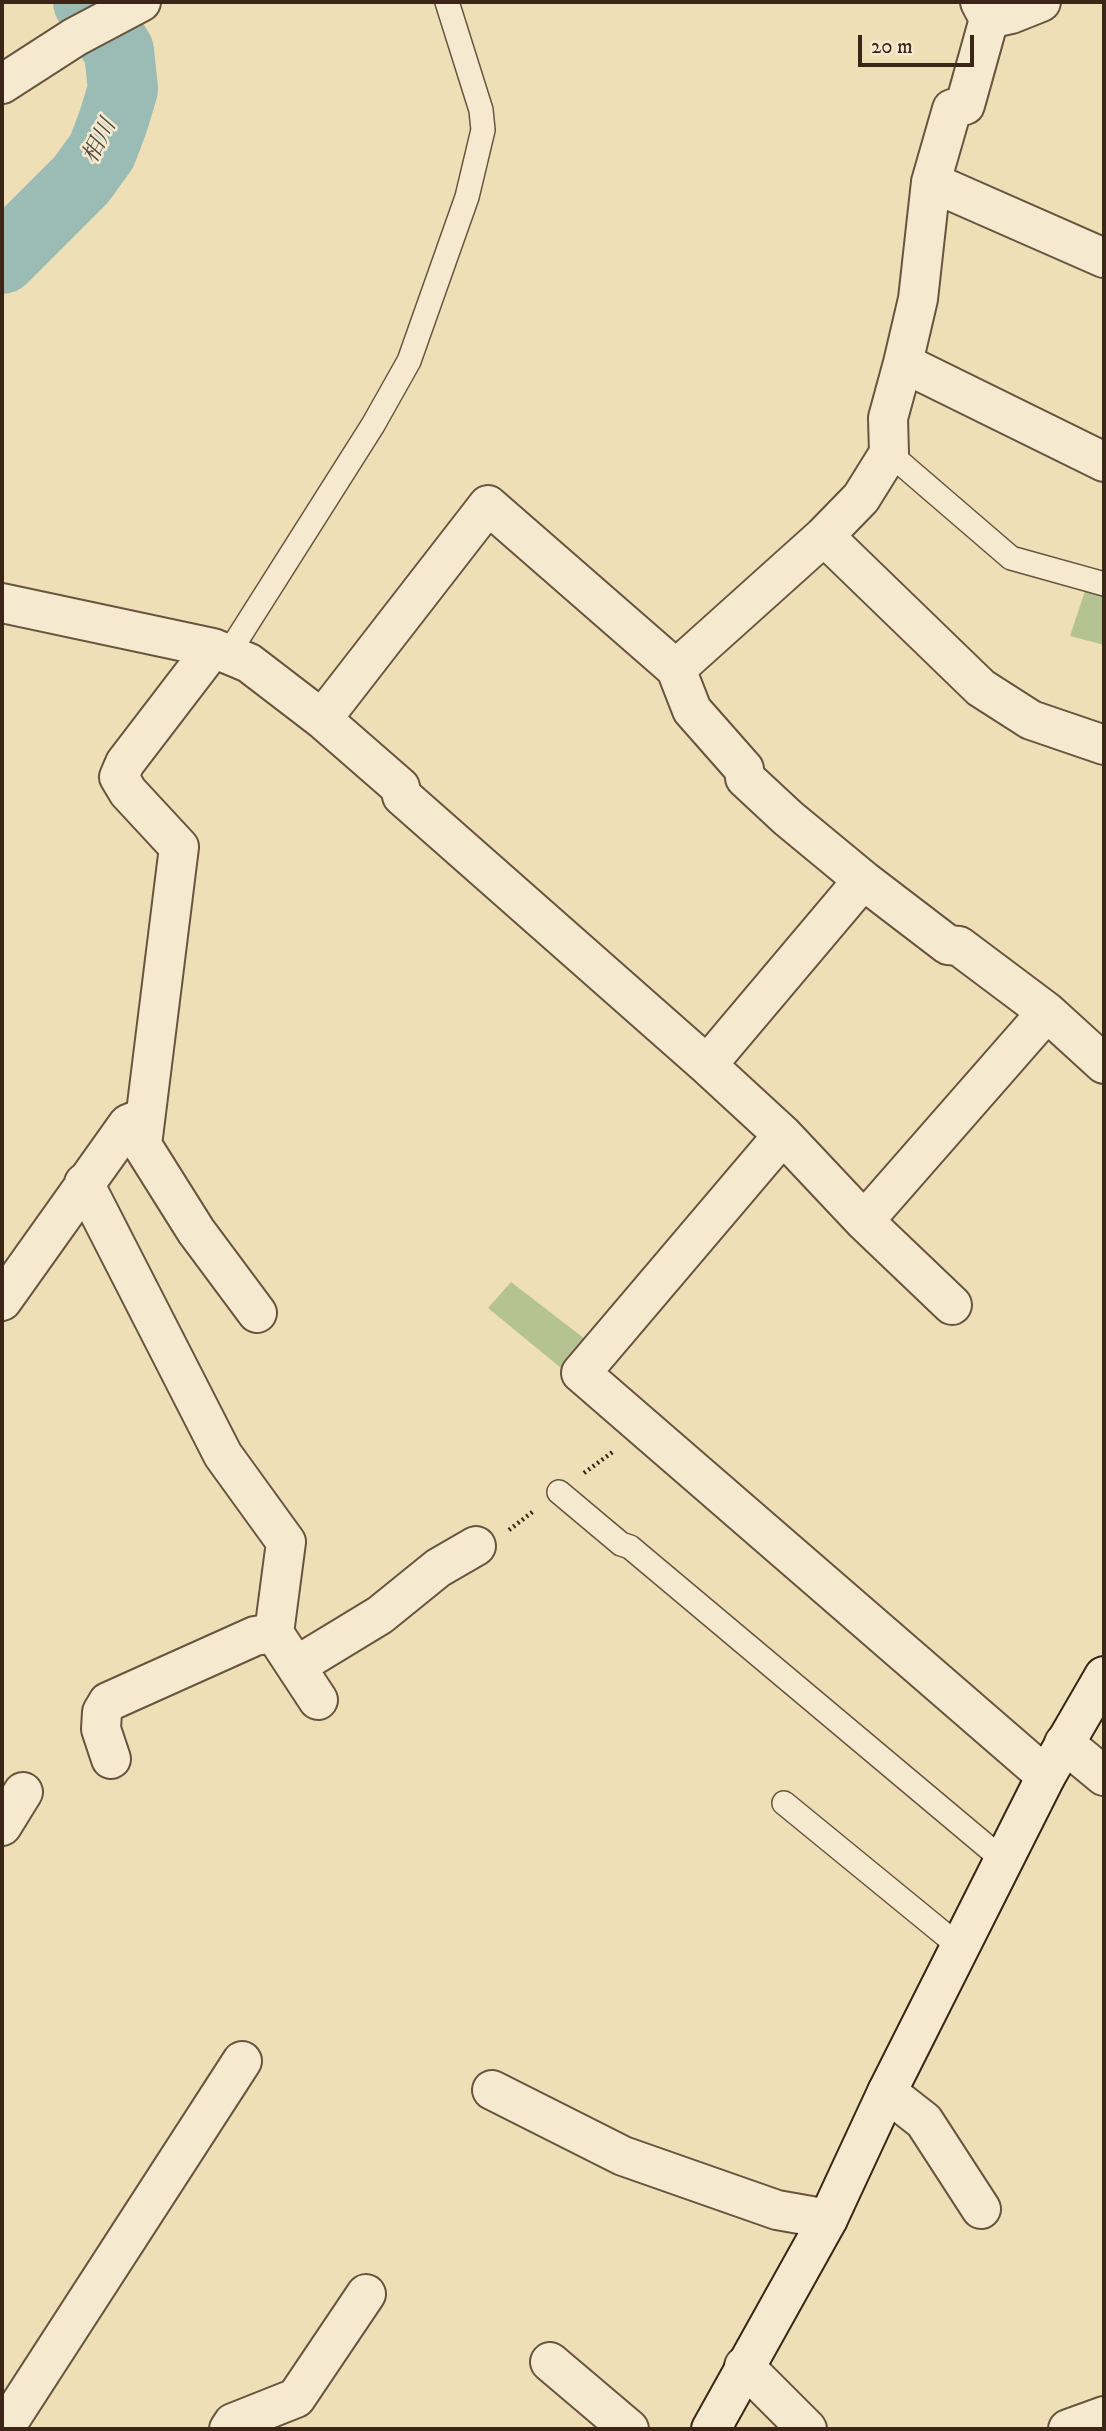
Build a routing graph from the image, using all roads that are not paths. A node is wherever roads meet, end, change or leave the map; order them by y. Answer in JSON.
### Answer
{"nodes":[{"id":1,"x":447,"y":2,"type":"edge"},
{"id":2,"x":1041,"y":2,"type":"edge"},
{"id":3,"x":138,"y":3,"type":"edge"},
{"id":4,"x":985,"y":10,"type":"edge"},
{"id":5,"x":2,"y":84,"type":"edge"},
{"id":6,"x":931,"y":182,"type":"junction"},
{"id":7,"x":1104,"y":258,"type":"edge"},
{"id":8,"x":903,"y":363,"type":"junction"},
{"id":9,"x":889,"y":453,"type":"junction"},
{"id":10,"x":1104,"y":462,"type":"edge"},
{"id":11,"x":824,"y":536,"type":"junction"},
{"id":12,"x":1104,"y":584,"type":"edge"},
{"id":13,"x":2,"y":603,"type":"edge"},
{"id":14,"x":221,"y":651,"type":"junction"},
{"id":15,"x":676,"y":669,"type":"junction"},
{"id":16,"x":322,"y":719,"type":"junction"},
{"id":17,"x":1104,"y":745,"type":"edge"},
{"id":18,"x":863,"y":880,"type":"junction"},
{"id":19,"x":1047,"y":1012,"type":"junction"},
{"id":20,"x":1104,"y":1064,"type":"edge"},
{"id":21,"x":707,"y":1065,"type":"junction"},
{"id":22,"x":145,"y":1117,"type":"junction"},
{"id":23,"x":783,"y":1135,"type":"junction"},
{"id":24,"x":84,"y":1183,"type":"junction"},
{"id":25,"x":864,"y":1221,"type":"junction"},
{"id":26,"x":2,"y":1301,"type":"edge"},
{"id":27,"x":952,"y":1305,"type":"dead end"},
{"id":28,"x":257,"y":1313,"type":"dead end"},
{"id":29,"x":559,"y":1492,"type":"dead end"},
{"id":30,"x":476,"y":1546,"type":"dead end"},
{"id":31,"x":274,"y":1633,"type":"junction"},
{"id":32,"x":296,"y":1666,"type":"junction"},
{"id":33,"x":1104,"y":1676,"type":"edge"},
{"id":34,"x":318,"y":1700,"type":"dead end"},
{"id":35,"x":111,"y":1759,"type":"dead end"},
{"id":36,"x":1055,"y":1760,"type":"junction"},
{"id":37,"x":1104,"y":1776,"type":"edge"},
{"id":38,"x":23,"y":1793,"type":"dead end"},
{"id":39,"x":783,"y":1803,"type":"dead end"},
{"id":40,"x":2,"y":1826,"type":"edge"},
{"id":41,"x":1003,"y":1860,"type":"junction"},
{"id":42,"x":960,"y":1947,"type":"junction"},
{"id":43,"x":242,"y":2061,"type":"dead end"},
{"id":44,"x":492,"y":2090,"type":"dead end"},
{"id":45,"x":887,"y":2092,"type":"junction"},
{"id":46,"x":981,"y":2209,"type":"dead end"},
{"id":47,"x":828,"y":2219,"type":"junction"},
{"id":48,"x":366,"y":2294,"type":"dead end"},
{"id":49,"x":550,"y":2362,"type":"dead end"},
{"id":50,"x":744,"y":2366,"type":"junction"},
{"id":51,"x":3,"y":2428,"type":"edge"},
{"id":52,"x":229,"y":2429,"type":"edge"},
{"id":53,"x":629,"y":2429,"type":"edge"},
{"id":54,"x":710,"y":2429,"type":"edge"},
{"id":55,"x":807,"y":2429,"type":"edge"}],
"edges":[{"from":1,"to":14,"type":"lane"},
{"from":2,"to":4,"type":"street"},
{"from":3,"to":5,"type":"street"},
{"from":4,"to":6,"type":"street"},
{"from":6,"to":7,"type":"street"},
{"from":6,"to":8,"type":"street"},
{"from":8,"to":9,"type":"street"},
{"from":8,"to":10,"type":"street"},
{"from":9,"to":11,"type":"street"},
{"from":9,"to":12,"type":"lane"},
{"from":11,"to":15,"type":"street"},
{"from":11,"to":17,"type":"street"},
{"from":13,"to":14,"type":"street"},
{"from":14,"to":16,"type":"street"},
{"from":14,"to":22,"type":"street"},
{"from":15,"to":16,"type":"street"},
{"from":15,"to":18,"type":"street"},
{"from":16,"to":21,"type":"street"},
{"from":18,"to":19,"type":"street"},
{"from":18,"to":21,"type":"street"},
{"from":19,"to":20,"type":"street"},
{"from":19,"to":25,"type":"street"},
{"from":21,"to":23,"type":"street"},
{"from":22,"to":24,"type":"street"},
{"from":22,"to":28,"type":"street"},
{"from":23,"to":25,"type":"street"},
{"from":23,"to":36,"type":"street"},
{"from":24,"to":26,"type":"street"},
{"from":24,"to":31,"type":"street"},
{"from":25,"to":27,"type":"street"},
{"from":29,"to":41,"type":"lane"},
{"from":30,"to":32,"type":"street"},
{"from":31,"to":32,"type":"street"},
{"from":31,"to":35,"type":"street"},
{"from":32,"to":34,"type":"street"},
{"from":33,"to":36,"type":"street"},
{"from":36,"to":37,"type":"street"},
{"from":36,"to":41,"type":"street"},
{"from":38,"to":40,"type":"street"},
{"from":39,"to":42,"type":"lane"},
{"from":41,"to":42,"type":"street"},
{"from":42,"to":45,"type":"street"},
{"from":43,"to":51,"type":"street"},
{"from":44,"to":47,"type":"street"},
{"from":45,"to":46,"type":"street"},
{"from":45,"to":47,"type":"street"},
{"from":47,"to":50,"type":"street"},
{"from":48,"to":52,"type":"street"},
{"from":49,"to":53,"type":"street"},
{"from":50,"to":54,"type":"street"},
{"from":50,"to":55,"type":"street"}]}
